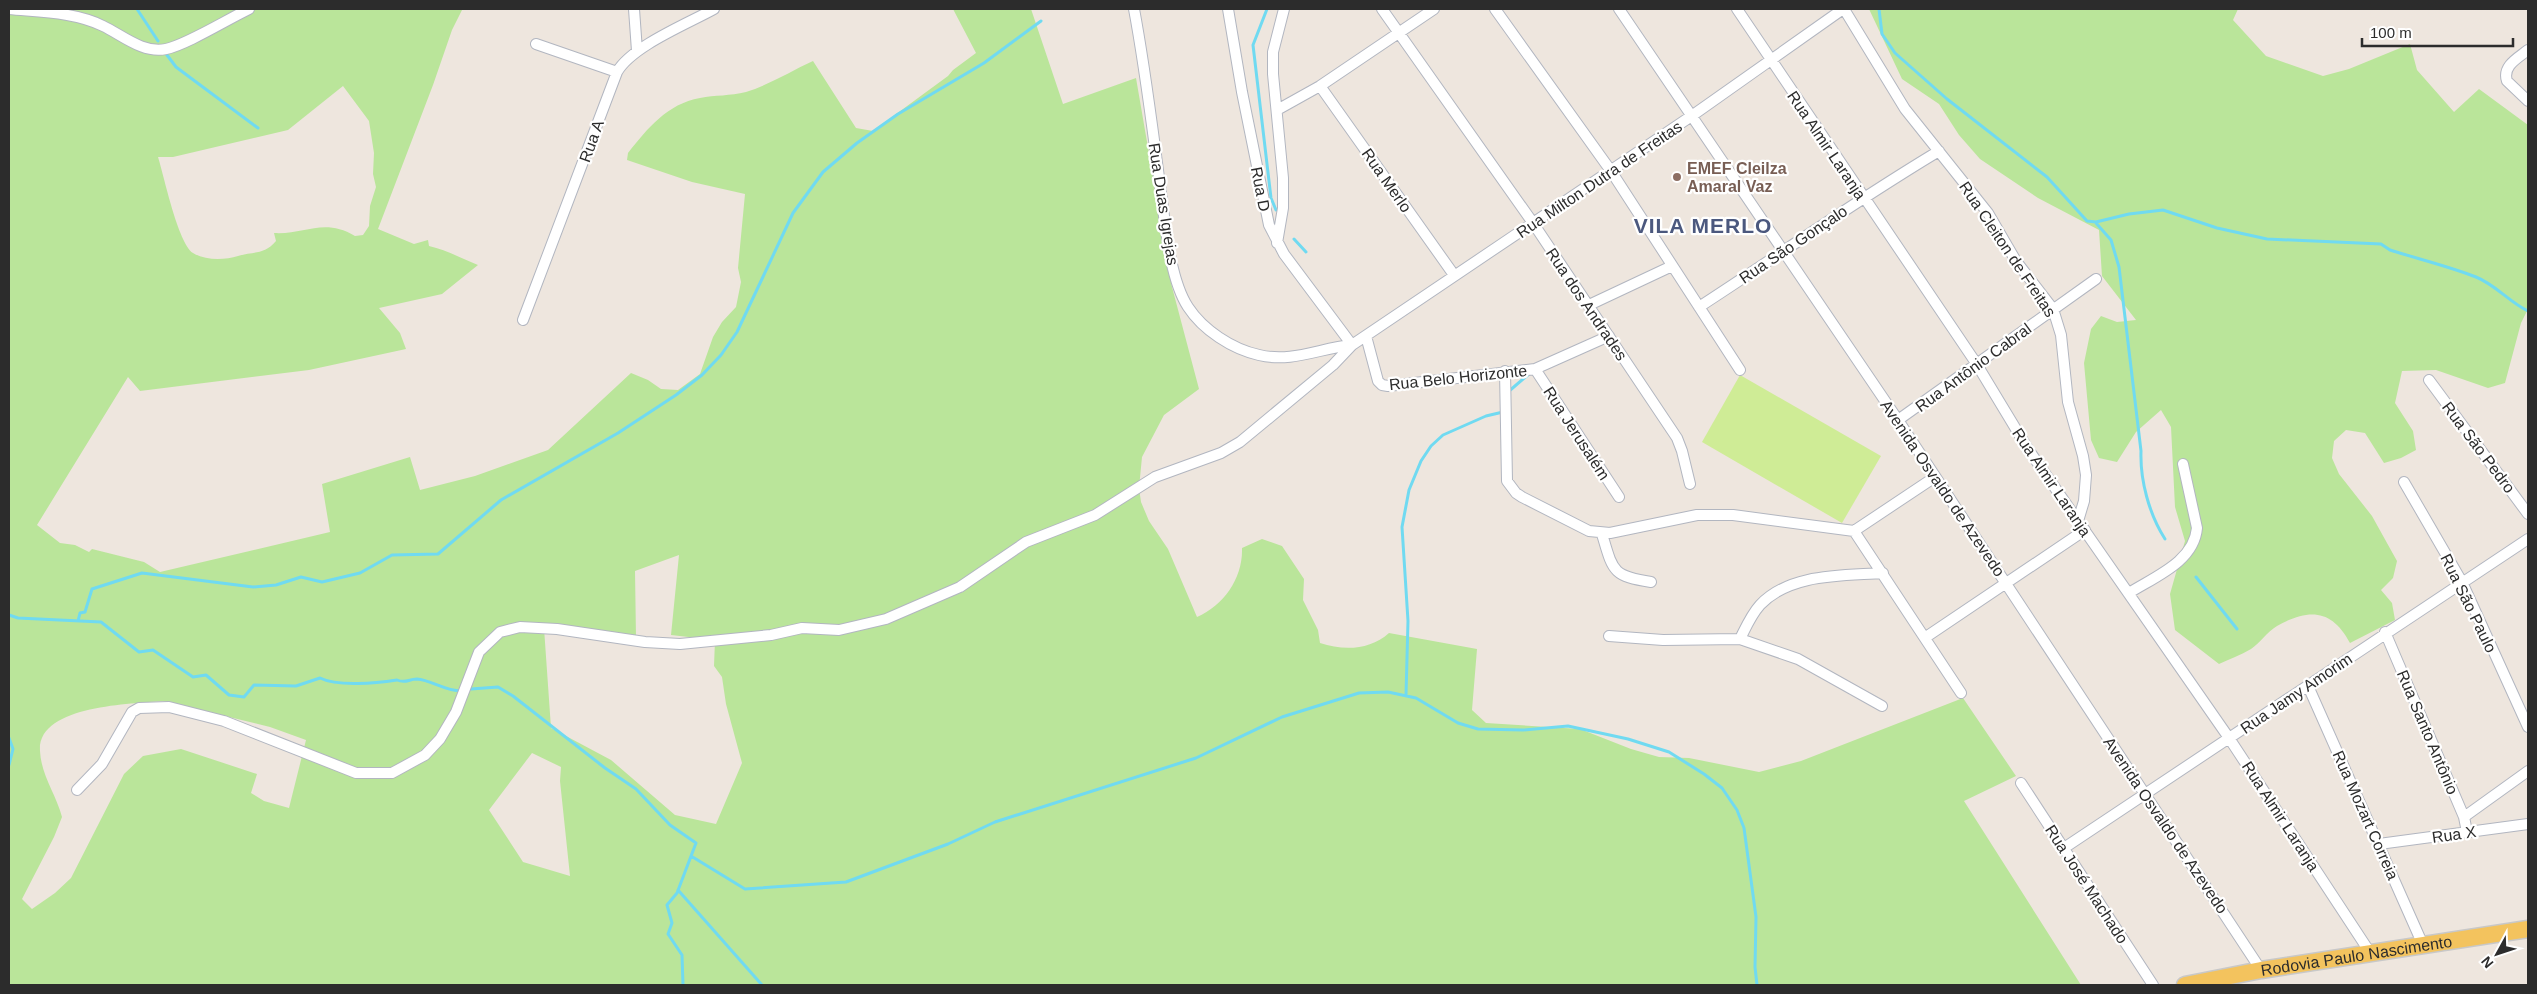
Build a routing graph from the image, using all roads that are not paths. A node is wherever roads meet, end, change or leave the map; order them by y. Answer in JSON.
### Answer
{"nodes":[{"id":1,"x":9,"y":9,"type":"edge"},
{"id":2,"x":249,"y":9,"type":"edge"},
{"id":3,"x":634,"y":9,"type":"edge"},
{"id":4,"x":714,"y":9,"type":"edge"},
{"id":5,"x":1134,"y":9,"type":"edge"},
{"id":6,"x":1228,"y":9,"type":"edge"},
{"id":7,"x":1284,"y":9,"type":"edge"},
{"id":8,"x":1382,"y":9,"type":"edge"},
{"id":9,"x":1434,"y":9,"type":"edge"},
{"id":10,"x":1495,"y":9,"type":"edge"},
{"id":11,"x":1619,"y":9,"type":"edge"},
{"id":12,"x":1737,"y":9,"type":"edge"},
{"id":13,"x":1843,"y":9,"type":"edge"},
{"id":14,"x":1399,"y":33,"type":"junction"},
{"id":15,"x":536,"y":44,"type":"dead end"},
{"id":16,"x":2528,"y":50,"type":"edge"},
{"id":17,"x":637,"y":51,"type":"junction"},
{"id":18,"x":1771,"y":61,"type":"junction"},
{"id":19,"x":617,"y":72,"type":"junction"},
{"id":20,"x":1320,"y":86,"type":"junction"},
{"id":21,"x":2528,"y":101,"type":"edge"},
{"id":22,"x":1277,"y":110,"type":"junction"},
{"id":23,"x":1693,"y":115,"type":"junction"},
{"id":24,"x":1939,"y":151,"type":"junction"},
{"id":25,"x":1611,"y":171,"type":"junction"},
{"id":26,"x":1862,"y":197,"type":"junction"},
{"id":27,"x":1533,"y":223,"type":"junction"},
{"id":28,"x":1278,"y":243,"type":"junction"},
{"id":29,"x":1785,"y":252,"type":"junction"},
{"id":30,"x":1672,"y":266,"type":"junction"},
{"id":31,"x":1454,"y":275,"type":"junction"},
{"id":32,"x":2096,"y":279,"type":"dead end"},
{"id":33,"x":1589,"y":305,"type":"junction"},
{"id":34,"x":1700,"y":307,"type":"junction"},
{"id":35,"x":2053,"y":309,"type":"junction"},
{"id":36,"x":523,"y":320,"type":"dead end"},
{"id":37,"x":1366,"y":336,"type":"junction"},
{"id":38,"x":1609,"y":336,"type":"junction"},
{"id":39,"x":1352,"y":345,"type":"junction"},
{"id":40,"x":1976,"y":363,"type":"junction"},
{"id":41,"x":1535,"y":369,"type":"junction"},
{"id":42,"x":1740,"y":370,"type":"dead end"},
{"id":43,"x":1506,"y":371,"type":"junction"},
{"id":44,"x":2429,"y":380,"type":"dead end"},
{"id":45,"x":1898,"y":420,"type":"junction"},
{"id":46,"x":2183,"y":464,"type":"dead end"},
{"id":47,"x":1935,"y":477,"type":"junction"},
{"id":48,"x":2404,"y":482,"type":"dead end"},
{"id":49,"x":1690,"y":484,"type":"dead end"},
{"id":50,"x":1619,"y":497,"type":"dead end"},
{"id":51,"x":2528,"y":514,"type":"edge"},
{"id":52,"x":2078,"y":521,"type":"junction"},
{"id":53,"x":2084,"y":530,"type":"junction"},
{"id":54,"x":1854,"y":531,"type":"junction"},
{"id":55,"x":1602,"y":534,"type":"junction"},
{"id":56,"x":2528,"y":540,"type":"edge"},
{"id":57,"x":1884,"y":573,"type":"junction"},
{"id":58,"x":1651,"y":582,"type":"dead end"},
{"id":59,"x":2006,"y":582,"type":"junction"},
{"id":60,"x":2462,"y":582,"type":"junction"},
{"id":61,"x":2129,"y":593,"type":"junction"},
{"id":62,"x":2386,"y":632,"type":"junction"},
{"id":63,"x":1609,"y":636,"type":"dead end"},
{"id":64,"x":1926,"y":637,"type":"junction"},
{"id":65,"x":1740,"y":638,"type":"junction"},
{"id":66,"x":2308,"y":686,"type":"junction"},
{"id":67,"x":1961,"y":692,"type":"dead end"},
{"id":68,"x":1882,"y":706,"type":"dead end"},
{"id":69,"x":2528,"y":727,"type":"edge"},
{"id":70,"x":2229,"y":738,"type":"junction"},
{"id":71,"x":2528,"y":771,"type":"edge"},
{"id":72,"x":2021,"y":783,"type":"dead end"},
{"id":73,"x":77,"y":790,"type":"dead end"},
{"id":74,"x":2145,"y":794,"type":"junction"},
{"id":75,"x":2464,"y":817,"type":"junction"},
{"id":76,"x":2528,"y":824,"type":"edge"},
{"id":77,"x":2467,"y":832,"type":"junction"},
{"id":78,"x":2379,"y":844,"type":"junction"},
{"id":79,"x":2064,"y":848,"type":"junction"},
{"id":80,"x":2528,"y":929,"type":"edge"},
{"id":81,"x":2423,"y":945,"type":"junction"},
{"id":82,"x":2371,"y":954,"type":"junction"},
{"id":83,"x":2261,"y":970,"type":"junction"},
{"id":84,"x":2153,"y":985,"type":"edge"},
{"id":85,"x":2185,"y":985,"type":"edge"}],
"edges":[{"from":1,"to":2,"type":"street"},
{"from":3,"to":17,"type":"street"},
{"from":4,"to":17,"type":"street","name":"Rua A"},
{"from":5,"to":39,"type":"street","name":"Rua Duas Igrejas"},
{"from":6,"to":28,"type":"street","name":"Rua D"},
{"from":7,"to":22,"type":"street"},
{"from":8,"to":14,"type":"street","name":"Rua dos Andrades"},
{"from":9,"to":14,"type":"street"},
{"from":10,"to":25,"type":"street"},
{"from":11,"to":23,"type":"street","name":"Avenida Osvaldo de Azevedo"},
{"from":12,"to":18,"type":"street","name":"Rua Almir Laranja"},
{"from":13,"to":18,"type":"street","name":"Rua Milton Dutra de Freitas"},
{"from":13,"to":24,"type":"street","name":"Rua Cleiton de Freitas"},
{"from":14,"to":20,"type":"street"},
{"from":14,"to":27,"type":"street","name":"Rua dos Andrades"},
{"from":15,"to":19,"type":"street"},
{"from":16,"to":21,"type":"street"},
{"from":17,"to":19,"type":"street","name":"Rua A"},
{"from":18,"to":23,"type":"street","name":"Rua Milton Dutra de Freitas"},
{"from":18,"to":26,"type":"street","name":"Rua Almir Laranja"},
{"from":19,"to":36,"type":"street","name":"Rua A"},
{"from":20,"to":22,"type":"street"},
{"from":20,"to":31,"type":"street","name":"Rua Merlo"},
{"from":22,"to":28,"type":"street"},
{"from":23,"to":25,"type":"street","name":"Rua Milton Dutra de Freitas"},
{"from":23,"to":29,"type":"street","name":"Avenida Osvaldo de Azevedo"},
{"from":24,"to":26,"type":"street","name":"Rua São Gonçalo"},
{"from":24,"to":35,"type":"street","name":"Rua Cleiton de Freitas"},
{"from":25,"to":27,"type":"street","name":"Rua Milton Dutra de Freitas"},
{"from":25,"to":30,"type":"street"},
{"from":26,"to":29,"type":"street","name":"Rua São Gonçalo"},
{"from":26,"to":40,"type":"street","name":"Rua Almir Laranja"},
{"from":27,"to":31,"type":"street","name":"Rua Milton Dutra de Freitas"},
{"from":27,"to":33,"type":"street","name":"Rua dos Andrades"},
{"from":28,"to":39,"type":"street","name":"Rua D"},
{"from":29,"to":34,"type":"street","name":"Rua São Gonçalo"},
{"from":29,"to":45,"type":"street","name":"Avenida Osvaldo de Azevedo"},
{"from":30,"to":33,"type":"street"},
{"from":30,"to":34,"type":"street"},
{"from":31,"to":37,"type":"street","name":"Rua Milton Dutra de Freitas"},
{"from":32,"to":35,"type":"street","name":"Rua Antônio Cabral"},
{"from":33,"to":38,"type":"street","name":"Rua dos Andrades"},
{"from":34,"to":42,"type":"street"},
{"from":35,"to":40,"type":"street","name":"Rua Antônio Cabral"},
{"from":35,"to":52,"type":"street","name":"Rua Cleiton de Freitas"},
{"from":37,"to":39,"type":"street","name":"Rua Milton Dutra de Freitas"},
{"from":37,"to":43,"type":"street","name":"Rua Belo Horizonte"},
{"from":38,"to":41,"type":"street","name":"Rua Belo Horizonte"},
{"from":38,"to":49,"type":"street","name":"Rua dos Andrades"},
{"from":39,"to":73,"type":"street"},
{"from":40,"to":45,"type":"street","name":"Rua Antônio Cabral"},
{"from":40,"to":52,"type":"street","name":"Rua Almir Laranja"},
{"from":41,"to":43,"type":"street","name":"Rua Belo Horizonte"},
{"from":41,"to":50,"type":"street","name":"Rua Jerusalém"},
{"from":43,"to":55,"type":"street"},
{"from":44,"to":51,"type":"street","name":"Rua São Pedro"},
{"from":45,"to":47,"type":"street","name":"Avenida Osvaldo de Azevedo"},
{"from":46,"to":61,"type":"street"},
{"from":47,"to":54,"type":"street"},
{"from":47,"to":59,"type":"street","name":"Avenida Osvaldo de Azevedo"},
{"from":48,"to":60,"type":"street","name":"Rua São Paulo"},
{"from":52,"to":53,"type":"street","name":"Rua Almir Laranja"},
{"from":53,"to":59,"type":"street"},
{"from":53,"to":61,"type":"street","name":"Rua Almir Laranja"},
{"from":54,"to":55,"type":"street"},
{"from":54,"to":57,"type":"street"},
{"from":55,"to":58,"type":"street"},
{"from":56,"to":60,"type":"street","name":"Rua Jamy Amorim"},
{"from":57,"to":64,"type":"street"},
{"from":57,"to":65,"type":"street"},
{"from":59,"to":64,"type":"street"},
{"from":59,"to":74,"type":"street","name":"Avenida Osvaldo de Azevedo"},
{"from":60,"to":62,"type":"street","name":"Rua Jamy Amorim"},
{"from":60,"to":69,"type":"street","name":"Rua São Paulo"},
{"from":61,"to":70,"type":"street","name":"Rua Almir Laranja"},
{"from":62,"to":66,"type":"street","name":"Rua Jamy Amorim"},
{"from":62,"to":75,"type":"street","name":"Rua Santo Antônio"},
{"from":63,"to":65,"type":"street"},
{"from":64,"to":67,"type":"street"},
{"from":65,"to":68,"type":"street"},
{"from":66,"to":70,"type":"street","name":"Rua Jamy Amorim"},
{"from":66,"to":78,"type":"street","name":"Rua Mozart Correia"},
{"from":70,"to":74,"type":"street","name":"Rua Jamy Amorim"},
{"from":70,"to":82,"type":"street","name":"Rua Almir Laranja"},
{"from":71,"to":75,"type":"street"},
{"from":72,"to":79,"type":"street","name":"Rua José Machado"},
{"from":74,"to":79,"type":"street","name":"Rua Jamy Amorim"},
{"from":74,"to":83,"type":"street","name":"Avenida Osvaldo de Azevedo"},
{"from":75,"to":77,"type":"street","name":"Rua Santo Antônio"},
{"from":76,"to":77,"type":"street","name":"Rua X"},
{"from":77,"to":78,"type":"street","name":"Rua X"},
{"from":78,"to":81,"type":"street","name":"Rua Mozart Correia"},
{"from":79,"to":84,"type":"street","name":"Rua José Machado"},
{"from":80,"to":81,"type":"main road","name":"Rodovia Paulo Nascimento"},
{"from":81,"to":82,"type":"main road","name":"Rodovia Paulo Nascimento"},
{"from":82,"to":83,"type":"main road","name":"Rodovia Paulo Nascimento"},
{"from":83,"to":85,"type":"main road","name":"Rodovia Paulo Nascimento"}]}
